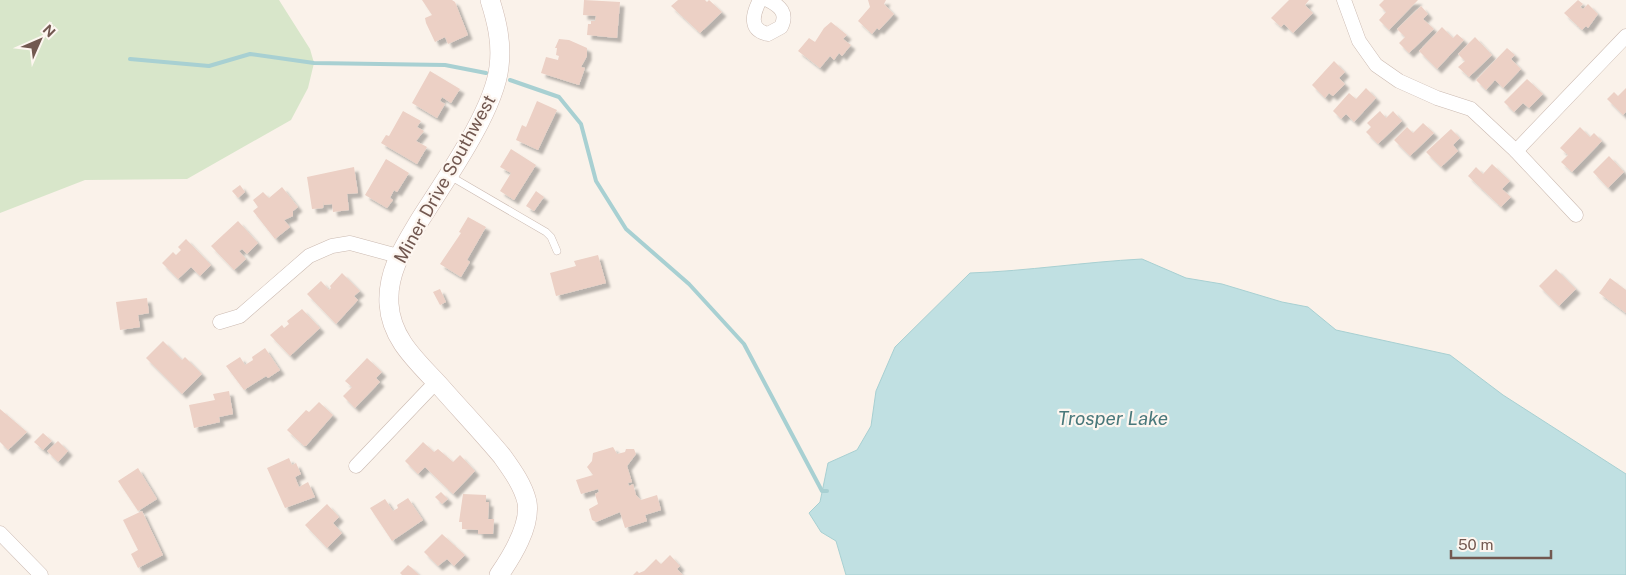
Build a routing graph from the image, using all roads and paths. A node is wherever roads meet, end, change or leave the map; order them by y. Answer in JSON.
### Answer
{"nodes":[{"id":1,"x":490,"y":0,"type":"edge"},
{"id":2,"x":760,"y":0,"type":"edge"},
{"id":3,"x":768,"y":0,"type":"edge"},
{"id":4,"x":1344,"y":0,"type":"edge"},
{"id":5,"x":1626,"y":36,"type":"edge"},
{"id":6,"x":1516,"y":150,"type":"junction"},
{"id":7,"x":448,"y":175,"type":"junction"},
{"id":8,"x":1576,"y":215,"type":"dead end"},
{"id":9,"x":557,"y":251,"type":"dead end"},
{"id":10,"x":398,"y":256,"type":"junction"},
{"id":11,"x":220,"y":322,"type":"dead end"},
{"id":12,"x":436,"y":382,"type":"junction"},
{"id":13,"x":356,"y":466,"type":"dead end"},
{"id":14,"x":0,"y":533,"type":"edge"},
{"id":15,"x":41,"y":575,"type":"edge"},
{"id":16,"x":500,"y":575,"type":"edge"}],
"edges":[{"from":1,"to":7,"type":"street","name":"Miner Drive Southwest"},
{"from":2,"to":3,"type":"street"},
{"from":4,"to":6,"type":"street"},
{"from":5,"to":6,"type":"street"},
{"from":6,"to":8,"type":"street"},
{"from":7,"to":9,"type":"lane"},
{"from":7,"to":10,"type":"street","name":"Miner Drive Southwest"},
{"from":10,"to":11,"type":"street"},
{"from":10,"to":12,"type":"street","name":"Miner Drive Southwest"},
{"from":12,"to":13,"type":"street"},
{"from":12,"to":16,"type":"street","name":"Miner Drive Southwest"},
{"from":14,"to":15,"type":"street"}]}
